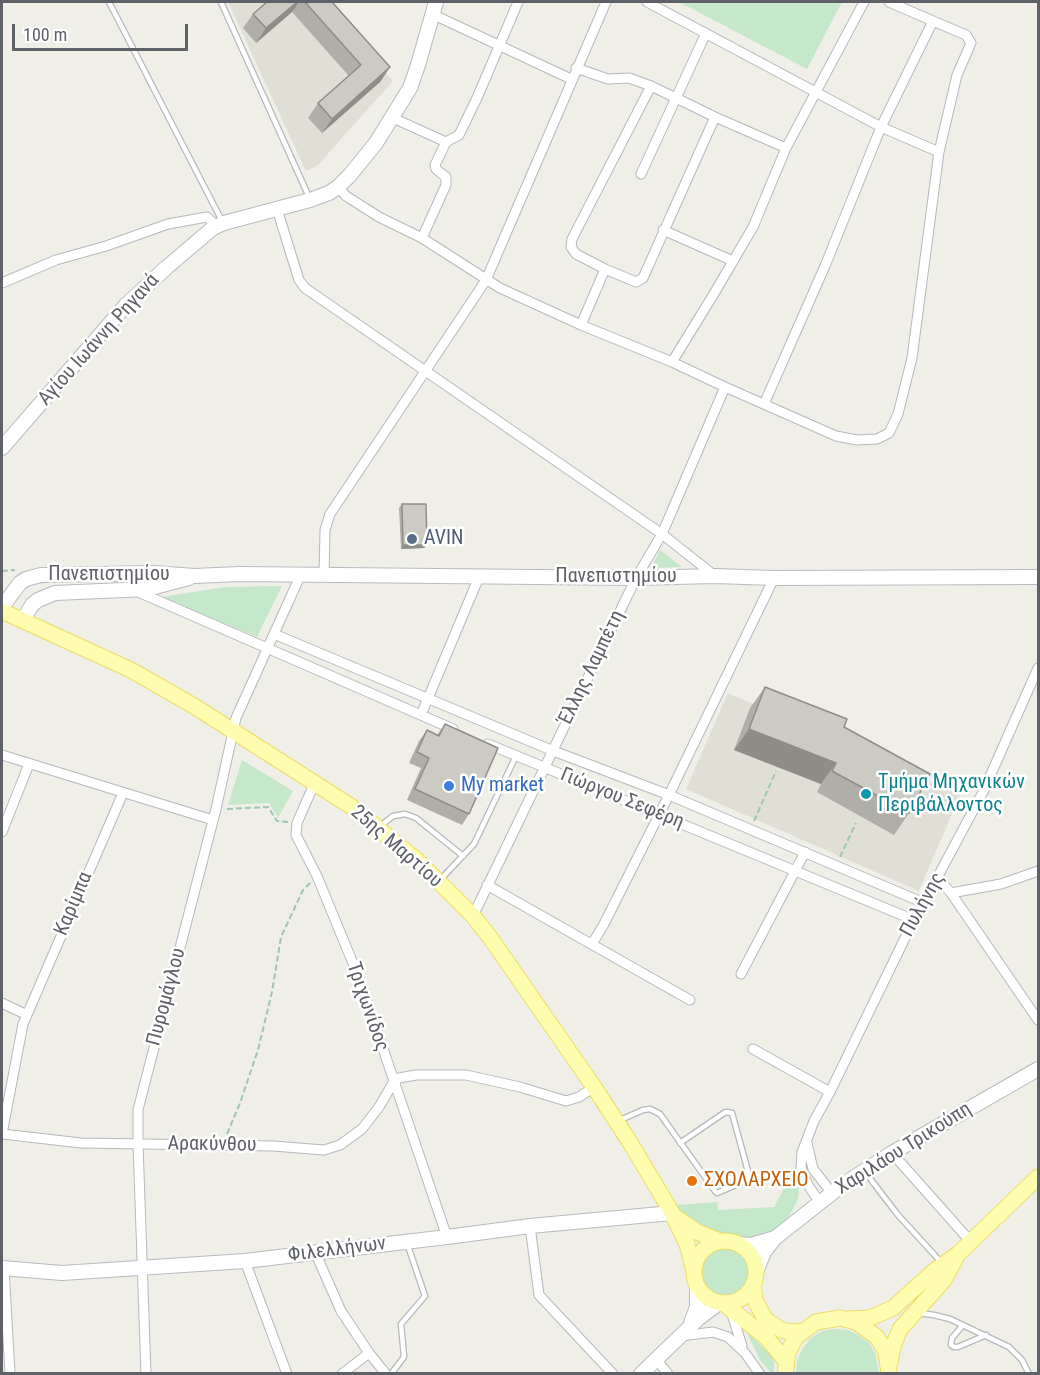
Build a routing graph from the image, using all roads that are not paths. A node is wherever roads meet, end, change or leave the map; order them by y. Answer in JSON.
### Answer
{"nodes":[{"id":1,"x":109,"y":2,"type":"edge"},
{"id":2,"x":221,"y":2,"type":"edge"},
{"id":3,"x":518,"y":2,"type":"edge"},
{"id":4,"x":606,"y":2,"type":"edge"},
{"id":5,"x":647,"y":2,"type":"edge"},
{"id":6,"x":864,"y":2,"type":"edge"},
{"id":7,"x":890,"y":2,"type":"edge"},
{"id":8,"x":434,"y":8,"type":"edge"},
{"id":9,"x":933,"y":21,"type":"junction"},
{"id":10,"x":706,"y":33,"type":"junction"},
{"id":11,"x":500,"y":45,"type":"junction"},
{"id":12,"x":576,"y":68,"type":"junction"},
{"id":13,"x":571,"y":79,"type":"junction"},
{"id":14,"x":651,"y":86,"type":"junction"},
{"id":15,"x":817,"y":93,"type":"junction"},
{"id":16,"x":676,"y":98,"type":"junction"},
{"id":17,"x":715,"y":117,"type":"junction"},
{"id":18,"x":393,"y":118,"type":"junction"},
{"id":19,"x":881,"y":127,"type":"junction"},
{"id":20,"x":446,"y":142,"type":"junction"},
{"id":21,"x":786,"y":148,"type":"junction"},
{"id":22,"x":939,"y":152,"type":"junction"},
{"id":23,"x":641,"y":174,"type":"dead end"},
{"id":24,"x":338,"y":187,"type":"junction"},
{"id":25,"x":310,"y":200,"type":"junction"},
{"id":26,"x":277,"y":209,"type":"junction"},
{"id":27,"x":220,"y":224,"type":"junction"},
{"id":28,"x":663,"y":230,"type":"junction"},
{"id":29,"x":422,"y":238,"type":"junction"},
{"id":30,"x":733,"y":261,"type":"junction"},
{"id":31,"x":605,"y":269,"type":"junction"},
{"id":32,"x":486,"y":280,"type":"junction"},
{"id":33,"x":2,"y":284,"type":"edge"},
{"id":34,"x":581,"y":325,"type":"junction"},
{"id":35,"x":672,"y":362,"type":"junction"},
{"id":36,"x":424,"y":370,"type":"junction"},
{"id":37,"x":725,"y":387,"type":"junction"},
{"id":38,"x":765,"y":404,"type":"junction"},
{"id":39,"x":2,"y":448,"type":"edge"},
{"id":40,"x":662,"y":534,"type":"junction"},
{"id":41,"x":301,"y":574,"type":"junction"},
{"id":42,"x":324,"y":575,"type":"junction"},
{"id":43,"x":194,"y":576,"type":"junction"},
{"id":44,"x":715,"y":576,"type":"junction"},
{"id":45,"x":479,"y":577,"type":"junction"},
{"id":46,"x":1038,"y":577,"type":"edge"},
{"id":47,"x":636,"y":578,"type":"junction"},
{"id":48,"x":774,"y":578,"type":"junction"},
{"id":49,"x":133,"y":590,"type":"junction"},
{"id":50,"x":2,"y":609,"type":"edge"},
{"id":51,"x":22,"y":620,"type":"junction"},
{"id":52,"x":274,"y":633,"type":"junction"},
{"id":53,"x":267,"y":648,"type":"junction"},
{"id":54,"x":1038,"y":668,"type":"edge"},
{"id":55,"x":428,"y":699,"type":"junction"},
{"id":56,"x":421,"y":715,"type":"junction"},
{"id":57,"x":232,"y":729,"type":"junction"},
{"id":58,"x":463,"y":733,"type":"edge"},
{"id":59,"x":474,"y":738,"type":"edge"},
{"id":60,"x":551,"y":750,"type":"junction"},
{"id":61,"x":2,"y":755,"type":"edge"},
{"id":62,"x":516,"y":756,"type":"junction"},
{"id":63,"x":29,"y":764,"type":"junction"},
{"id":64,"x":543,"y":768,"type":"junction"},
{"id":65,"x":315,"y":782,"type":"junction"},
{"id":66,"x":123,"y":793,"type":"junction"},
{"id":67,"x":669,"y":795,"type":"junction"},
{"id":68,"x":659,"y":813,"type":"junction"},
{"id":69,"x":213,"y":820,"type":"junction"},
{"id":70,"x":378,"y":827,"type":"junction"},
{"id":71,"x":2,"y":832,"type":"edge"},
{"id":72,"x":805,"y":852,"type":"junction"},
{"id":73,"x":463,"y":856,"type":"junction"},
{"id":74,"x":795,"y":871,"type":"junction"},
{"id":75,"x":1038,"y":871,"type":"edge"},
{"id":76,"x":938,"y":878,"type":"junction"},
{"id":77,"x":438,"y":882,"type":"junction"},
{"id":78,"x":487,"y":885,"type":"junction"},
{"id":79,"x":951,"y":894,"type":"junction"},
{"id":80,"x":924,"y":903,"type":"junction"},
{"id":81,"x":473,"y":916,"type":"junction"},
{"id":82,"x":914,"y":920,"type":"junction"},
{"id":83,"x":592,"y":944,"type":"junction"},
{"id":84,"x":741,"y":974,"type":"dead end"},
{"id":85,"x":690,"y":1000,"type":"dead end"},
{"id":86,"x":2,"y":1003,"type":"edge"},
{"id":87,"x":13,"y":1008,"type":"junction"},
{"id":88,"x":2,"y":1012,"type":"edge"},
{"id":89,"x":27,"y":1015,"type":"junction"},
{"id":90,"x":1038,"y":1020,"type":"edge"},
{"id":91,"x":753,"y":1049,"type":"dead end"},
{"id":92,"x":1038,"y":1069,"type":"edge"},
{"id":93,"x":393,"y":1083,"type":"junction"},
{"id":94,"x":594,"y":1087,"type":"junction"},
{"id":95,"x":830,"y":1092,"type":"junction"},
{"id":96,"x":617,"y":1122,"type":"junction"},
{"id":97,"x":2,"y":1134,"type":"edge"},
{"id":98,"x":680,"y":1143,"type":"junction"},
{"id":99,"x":807,"y":1143,"type":"junction"},
{"id":100,"x":138,"y":1144,"type":"junction"},
{"id":101,"x":892,"y":1153,"type":"junction"},
{"id":102,"x":865,"y":1172,"type":"junction"},
{"id":103,"x":1038,"y":1177,"type":"edge"},
{"id":104,"x":832,"y":1193,"type":"junction"},
{"id":105,"x":820,"y":1203,"type":"junction"},
{"id":106,"x":672,"y":1214,"type":"junction"},
{"id":107,"x":530,"y":1226,"type":"junction"},
{"id":108,"x":447,"y":1238,"type":"junction"},
{"id":109,"x":775,"y":1238,"type":"junction"},
{"id":110,"x":720,"y":1241,"type":"junction"},
{"id":111,"x":407,"y":1242,"type":"junction"},
{"id":112,"x":971,"y":1242,"type":"junction"},
{"id":113,"x":738,"y":1244,"type":"junction"},
{"id":114,"x":315,"y":1252,"type":"junction"},
{"id":115,"x":245,"y":1261,"type":"junction"},
{"id":116,"x":946,"y":1267,"type":"junction"},
{"id":117,"x":3,"y":1268,"type":"edge"},
{"id":118,"x":142,"y":1269,"type":"junction"},
{"id":119,"x":754,"y":1278,"type":"junction"},
{"id":120,"x":695,"y":1279,"type":"junction"},
{"id":121,"x":724,"y":1305,"type":"junction"},
{"id":122,"x":912,"y":1314,"type":"junction"},
{"id":123,"x":848,"y":1319,"type":"junction"},
{"id":124,"x":963,"y":1324,"type":"junction"},
{"id":125,"x":803,"y":1330,"type":"junction"},
{"id":126,"x":684,"y":1332,"type":"junction"},
{"id":127,"x":986,"y":1335,"type":"junction"},
{"id":128,"x":369,"y":1353,"type":"junction"},
{"id":129,"x":745,"y":1353,"type":"junction"},
{"id":130,"x":656,"y":1359,"type":"junction"},
{"id":131,"x":785,"y":1367,"type":"edge"},
{"id":132,"x":889,"y":1371,"type":"edge"},
{"id":133,"x":10,"y":1374,"type":"edge"},
{"id":134,"x":146,"y":1374,"type":"edge"},
{"id":135,"x":287,"y":1374,"type":"edge"},
{"id":136,"x":342,"y":1374,"type":"edge"},
{"id":137,"x":386,"y":1374,"type":"edge"},
{"id":138,"x":391,"y":1374,"type":"edge"},
{"id":139,"x":613,"y":1374,"type":"edge"},
{"id":140,"x":641,"y":1374,"type":"edge"},
{"id":141,"x":668,"y":1374,"type":"edge"},
{"id":142,"x":760,"y":1374,"type":"edge"},
{"id":143,"x":1029,"y":1374,"type":"edge"}],
"edges":[{"from":1,"to":27,"type":"lane"},
{"from":2,"to":25,"type":"lane"},
{"from":3,"to":11,"type":"street"},
{"from":4,"to":12,"type":"street"},
{"from":5,"to":10,"type":"street"},
{"from":6,"to":15,"type":"street"},
{"from":7,"to":9,"type":"street"},
{"from":8,"to":11,"type":"street"},
{"from":8,"to":18,"type":"street","name":"Αγίου Ιωάννη Ρηγανά"},
{"from":9,"to":19,"type":"street"},
{"from":9,"to":22,"type":"street"},
{"from":10,"to":15,"type":"street"},
{"from":10,"to":16,"type":"street"},
{"from":11,"to":13,"type":"street"},
{"from":11,"to":20,"type":"street"},
{"from":12,"to":13,"type":"street"},
{"from":12,"to":14,"type":"street"},
{"from":13,"to":32,"type":"street"},
{"from":14,"to":16,"type":"street"},
{"from":14,"to":31,"type":"street"},
{"from":15,"to":19,"type":"street"},
{"from":15,"to":21,"type":"street"},
{"from":16,"to":17,"type":"street"},
{"from":16,"to":23,"type":"street"},
{"from":17,"to":21,"type":"street"},
{"from":17,"to":28,"type":"street"},
{"from":18,"to":20,"type":"street"},
{"from":18,"to":24,"type":"street","name":"Αγίου Ιωάννη Ρηγανά"},
{"from":19,"to":22,"type":"street"},
{"from":19,"to":38,"type":"street"},
{"from":20,"to":29,"type":"street"},
{"from":21,"to":30,"type":"street"},
{"from":22,"to":38,"type":"street"},
{"from":24,"to":25,"type":"street","name":"Αγίου Ιωάννη Ρηγανά"},
{"from":24,"to":29,"type":"street"},
{"from":25,"to":26,"type":"street","name":"Αγίου Ιωάννη Ρηγανά"},
{"from":26,"to":27,"type":"street","name":"Αγίου Ιωάννη Ρηγανά"},
{"from":26,"to":36,"type":"street"},
{"from":27,"to":33,"type":"street"},
{"from":27,"to":39,"type":"street","name":"Αγίου Ιωάννη Ρηγανά"},
{"from":28,"to":30,"type":"street"},
{"from":28,"to":31,"type":"street"},
{"from":29,"to":32,"type":"street"},
{"from":30,"to":35,"type":"street"},
{"from":31,"to":34,"type":"street"},
{"from":32,"to":34,"type":"street"},
{"from":32,"to":36,"type":"street"},
{"from":34,"to":35,"type":"street"},
{"from":35,"to":37,"type":"street"},
{"from":36,"to":40,"type":"street"},
{"from":36,"to":42,"type":"street"},
{"from":37,"to":38,"type":"street"},
{"from":37,"to":40,"type":"street","name":"Έλλης Λαμπέτη"},
{"from":40,"to":44,"type":"street"},
{"from":40,"to":47,"type":"street","name":"Έλλης Λαμπέτη"},
{"from":41,"to":42,"type":"street","name":"Πανεπιστημίου"},
{"from":41,"to":43,"type":"street","name":"Πανεπιστημίου"},
{"from":41,"to":52,"type":"street","name":"Πυρομάγλου"},
{"from":42,"to":45,"type":"street","name":"Πανεπιστημίου"},
{"from":43,"to":49,"type":"street","name":"Πανεπιστημίου"},
{"from":43,"to":50,"type":"street","name":"Πανεπιστημίου"},
{"from":44,"to":47,"type":"street","name":"Πανεπιστημίου"},
{"from":44,"to":48,"type":"street","name":"Πανεπιστημίου"},
{"from":45,"to":47,"type":"street","name":"Πανεπιστημίου"},
{"from":45,"to":55,"type":"street"},
{"from":46,"to":48,"type":"street","name":"Πανεπιστημίου"},
{"from":47,"to":60,"type":"street","name":"Έλλης Λαμπέτη"},
{"from":48,"to":67,"type":"street"},
{"from":49,"to":51,"type":"street","name":"Πανεπιστημίου"},
{"from":49,"to":53,"type":"street"},
{"from":50,"to":51,"type":"main road","name":"25ης Μαρτίου"},
{"from":51,"to":57,"type":"main road","name":"25ης Μαρτίου"},
{"from":52,"to":53,"type":"street","name":"Πυρομάγλου"},
{"from":52,"to":55,"type":"street","name":"Γιώργου Σεφέρη"},
{"from":53,"to":56,"type":"street"},
{"from":53,"to":57,"type":"street","name":"Πυρομάγλου"},
{"from":54,"to":76,"type":"street","name":"Πυλήνης"},
{"from":55,"to":56,"type":"street"},
{"from":55,"to":60,"type":"street","name":"Γιώργου Σεφέρη"},
{"from":56,"to":58,"type":"street"},
{"from":57,"to":65,"type":"main road","name":"25ης Μαρτίου"},
{"from":57,"to":69,"type":"street","name":"Πυρομάγλου"},
{"from":59,"to":62,"type":"street","name":"Γιώργου Σεφέρη"},
{"from":60,"to":64,"type":"street","name":"Έλλης Λαμπέτη"},
{"from":60,"to":67,"type":"street","name":"Γιώργου Σεφέρη"},
{"from":61,"to":63,"type":"street"},
{"from":62,"to":64,"type":"street","name":"Γιώργου Σεφέρη"},
{"from":62,"to":73,"type":"lane"},
{"from":63,"to":66,"type":"street"},
{"from":63,"to":71,"type":"street"},
{"from":64,"to":68,"type":"street","name":"Γιώργου Σεφέρη"},
{"from":64,"to":78,"type":"street","name":"Έλλης Λαμπέτη"},
{"from":65,"to":70,"type":"main road","name":"25ης Μαρτίου"},
{"from":65,"to":93,"type":"street","name":"Τριχωνίδος"},
{"from":66,"to":69,"type":"street"},
{"from":66,"to":89,"type":"street","name":"Καρίμπα"},
{"from":67,"to":68,"type":"street"},
{"from":67,"to":72,"type":"street","name":"Γιώργου Σεφέρη"},
{"from":68,"to":74,"type":"street","name":"Γιώργου Σεφέρη"},
{"from":68,"to":83,"type":"street"},
{"from":69,"to":100,"type":"street","name":"Πυρομάγλου"},
{"from":70,"to":73,"type":"lane"},
{"from":70,"to":77,"type":"main road","name":"25ης Μαρτίου"},
{"from":72,"to":74,"type":"street"},
{"from":72,"to":80,"type":"street","name":"Γιώργου Σεφέρη"},
{"from":73,"to":77,"type":"lane"},
{"from":74,"to":82,"type":"street","name":"Γιώργου Σεφέρη"},
{"from":74,"to":84,"type":"street"},
{"from":75,"to":79,"type":"street"},
{"from":76,"to":79,"type":"street"},
{"from":76,"to":80,"type":"street","name":"Πυλήνης"},
{"from":77,"to":81,"type":"main road","name":"25ης Μαρτίου"},
{"from":78,"to":81,"type":"street","name":"Έλλης Λαμπέτη"},
{"from":78,"to":83,"type":"street"},
{"from":79,"to":90,"type":"street"},
{"from":80,"to":82,"type":"street","name":"Πυλήνης"},
{"from":81,"to":94,"type":"main road","name":"25ης Μαρτίου"},
{"from":82,"to":95,"type":"street","name":"Πυλήνης"},
{"from":83,"to":85,"type":"street"},
{"from":86,"to":87,"type":"street"},
{"from":87,"to":88,"type":"street"},
{"from":87,"to":89,"type":"street"},
{"from":89,"to":97,"type":"street","name":"Καρίμπα"},
{"from":91,"to":95,"type":"street"},
{"from":92,"to":101,"type":"street","name":"Χαριλάου Τρικούπη"},
{"from":93,"to":94,"type":"street"},
{"from":93,"to":100,"type":"street","name":"Αρακύνθου"},
{"from":93,"to":108,"type":"street","name":"Τριχωνίδος"},
{"from":94,"to":96,"type":"main road","name":"25ης Μαρτίου"},
{"from":95,"to":99,"type":"street","name":"Πυλήνης"},
{"from":96,"to":98,"type":"lane"},
{"from":96,"to":106,"type":"main road","name":"25ης Μαρτίου"},
{"from":97,"to":100,"type":"street","name":"Αρακύνθου"},
{"from":98,"to":98,"type":"lane"},
{"from":99,"to":104,"type":"street"},
{"from":99,"to":105,"type":"street","name":"Πυλήνης"},
{"from":100,"to":118,"type":"street","name":"Πυρομάγλου"},
{"from":101,"to":102,"type":"street","name":"Χαριλάου Τρικούπη"},
{"from":101,"to":112,"type":"street"},
{"from":102,"to":104,"type":"street","name":"Χαριλάου Τρικούπη"},
{"from":102,"to":116,"type":"lane"},
{"from":103,"to":112,"type":"main road"},
{"from":104,"to":105,"type":"street","name":"Χαριλάου Τρικούπη"},
{"from":105,"to":109,"type":"street","name":"Χαριλάου Τρικούπη"},
{"from":106,"to":107,"type":"street","name":"Φιλελλήνων"},
{"from":106,"to":110,"type":"main road","name":"25ης Μαρτίου"},
{"from":106,"to":120,"type":"main road","name":"25ης Μαρτίου"},
{"from":107,"to":108,"type":"street","name":"Φιλελλήνων"},
{"from":107,"to":139,"type":"street"},
{"from":108,"to":111,"type":"street","name":"Φιλελλήνων"},
{"from":109,"to":113,"type":"street","name":"Χαριλάου Τρικούπη"},
{"from":109,"to":119,"type":"street","name":"Χαριλάου Τρικούπη"},
{"from":110,"to":113,"type":"main road"},
{"from":110,"to":120,"type":"main road"},
{"from":111,"to":114,"type":"street","name":"Φιλελλήνων"},
{"from":111,"to":138,"type":"lane"},
{"from":112,"to":116,"type":"main road"},
{"from":113,"to":119,"type":"main road"},
{"from":114,"to":115,"type":"street","name":"Φιλελλήνων"},
{"from":114,"to":128,"type":"street"},
{"from":115,"to":118,"type":"street","name":"Φιλελλήνων"},
{"from":115,"to":135,"type":"street"},
{"from":116,"to":122,"type":"main road"},
{"from":116,"to":123,"type":"main road"},
{"from":117,"to":118,"type":"street","name":"Φιλελλήνων"},
{"from":117,"to":133,"type":"street"},
{"from":118,"to":134,"type":"street","name":"Πυρομάγλου"},
{"from":119,"to":121,"type":"main road"},
{"from":119,"to":125,"type":"main road"},
{"from":120,"to":121,"type":"main road"},
{"from":120,"to":126,"type":"street"},
{"from":121,"to":126,"type":"street"},
{"from":121,"to":129,"type":"street"},
{"from":121,"to":131,"type":"main road"},
{"from":122,"to":124,"type":"lane"},
{"from":122,"to":132,"type":"main road"},
{"from":123,"to":125,"type":"main road"},
{"from":123,"to":132,"type":"main road"},
{"from":124,"to":127,"type":"lane"},
{"from":124,"to":127,"type":"lane"},
{"from":125,"to":131,"type":"main road"},
{"from":126,"to":129,"type":"street"},
{"from":126,"to":130,"type":"street"},
{"from":127,"to":143,"type":"lane"},
{"from":128,"to":136,"type":"street"},
{"from":128,"to":137,"type":"street"},
{"from":129,"to":142,"type":"street"},
{"from":130,"to":140,"type":"street"},
{"from":130,"to":141,"type":"street"}]}
